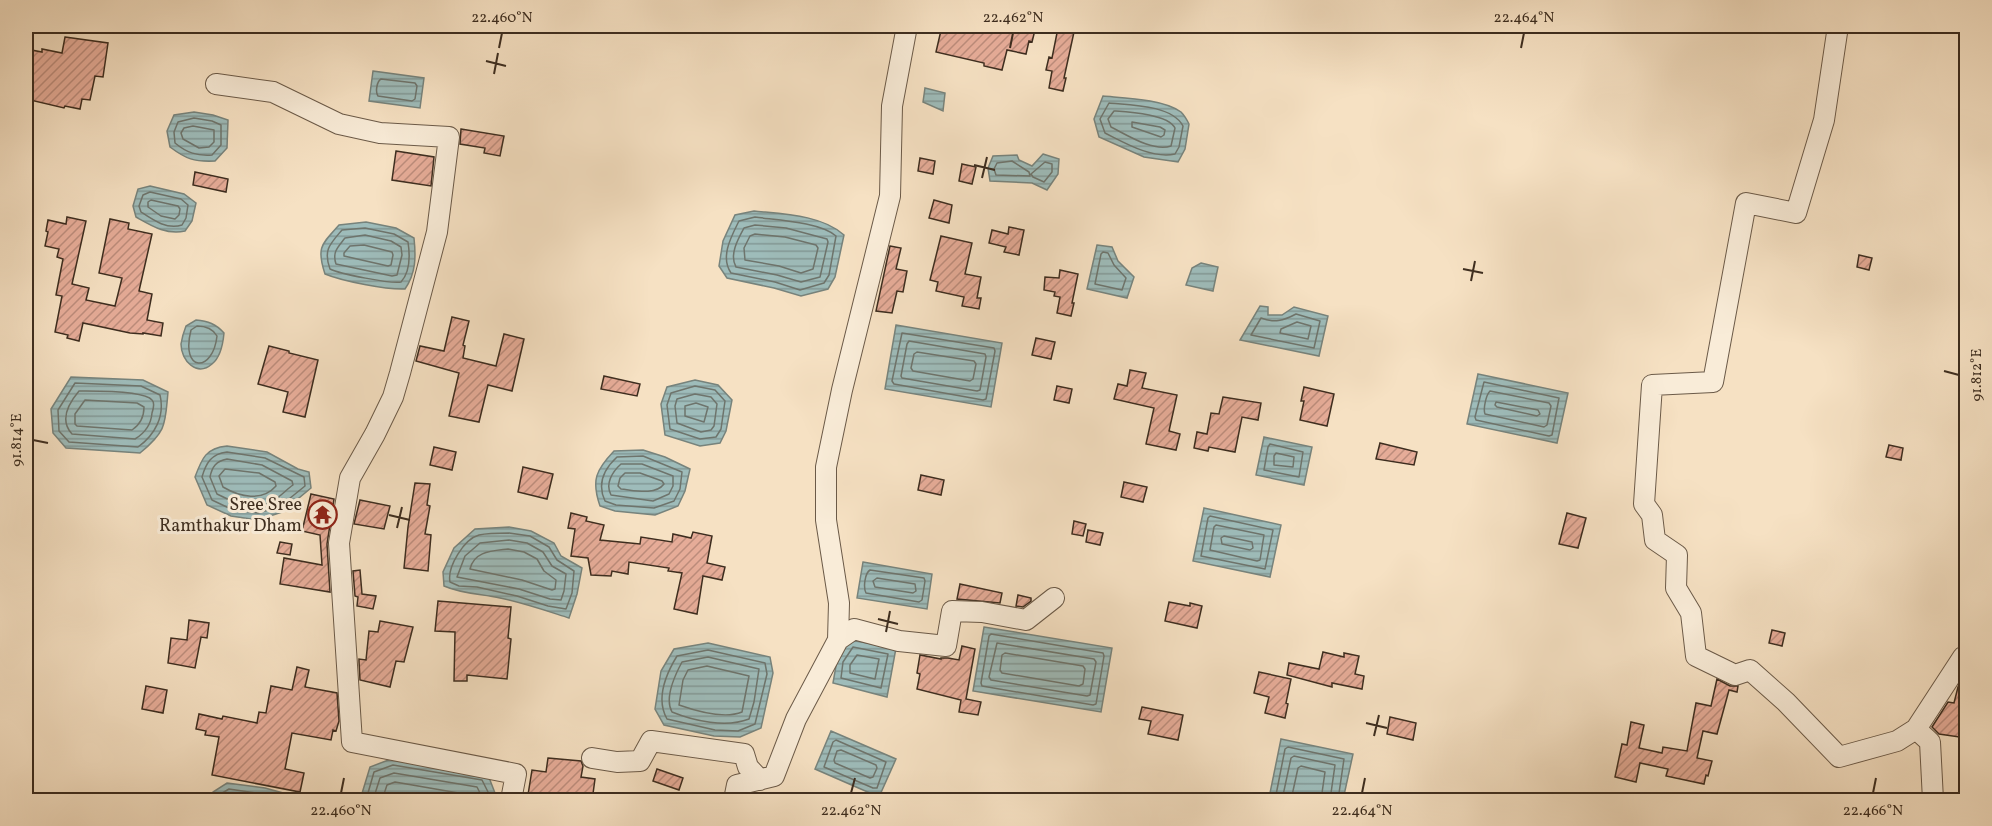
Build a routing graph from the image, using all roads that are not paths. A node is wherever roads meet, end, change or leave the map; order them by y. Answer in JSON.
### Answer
{"nodes":[{"id":1,"x":907,"y":26,"type":"edge"},
{"id":2,"x":1838,"y":26,"type":"edge"},
{"id":3,"x":216,"y":84,"type":"dead end"},
{"id":4,"x":1054,"y":598,"type":"dead end"},
{"id":5,"x":838,"y":640,"type":"junction"},
{"id":6,"x":1966,"y":658,"type":"edge"},
{"id":7,"x":1916,"y":729,"type":"junction"},
{"id":8,"x":592,"y":758,"type":"dead end"},
{"id":9,"x":760,"y":780,"type":"junction"},
{"id":10,"x":511,"y":801,"type":"edge"},
{"id":11,"x":734,"y":801,"type":"edge"},
{"id":12,"x":1933,"y":801,"type":"edge"}],
"edges":[{"from":1,"to":5,"type":"street"},
{"from":2,"to":7,"type":"street"},
{"from":3,"to":10,"type":"street"},
{"from":4,"to":5,"type":"street"},
{"from":5,"to":9,"type":"street"},
{"from":6,"to":7,"type":"street"},
{"from":7,"to":12,"type":"street"},
{"from":8,"to":9,"type":"street"},
{"from":9,"to":11,"type":"street"}]}
